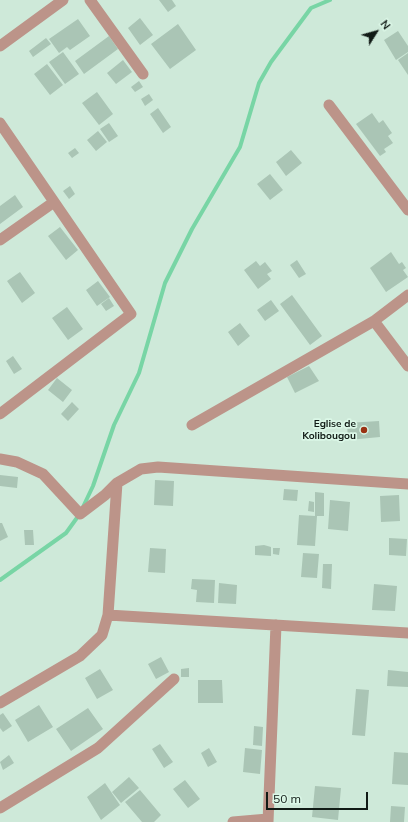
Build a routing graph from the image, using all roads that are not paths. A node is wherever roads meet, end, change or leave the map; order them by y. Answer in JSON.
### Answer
{"nodes":[{"id":1,"x":63,"y":0,"type":"edge"},
{"id":2,"x":90,"y":0,"type":"edge"},
{"id":3,"x":0,"y":46,"type":"edge"},
{"id":4,"x":143,"y":74,"type":"dead end"},
{"id":5,"x":329,"y":105,"type":"dead end"},
{"id":6,"x":0,"y":122,"type":"edge"},
{"id":7,"x":54,"y":202,"type":"junction"},
{"id":8,"x":408,"y":210,"type":"edge"},
{"id":9,"x":0,"y":240,"type":"edge"},
{"id":10,"x":408,"y":295,"type":"edge"},
{"id":11,"x":374,"y":321,"type":"junction"},
{"id":12,"x":408,"y":366,"type":"edge"},
{"id":13,"x":0,"y":414,"type":"edge"},
{"id":14,"x":192,"y":425,"type":"dead end"},
{"id":15,"x":0,"y":459,"type":"edge"},
{"id":16,"x":117,"y":483,"type":"junction"},
{"id":17,"x":408,"y":484,"type":"edge"},
{"id":18,"x":108,"y":615,"type":"junction"},
{"id":19,"x":276,"y":625,"type":"junction"},
{"id":20,"x":408,"y":633,"type":"edge"},
{"id":21,"x":174,"y":679,"type":"dead end"},
{"id":22,"x":0,"y":703,"type":"edge"},
{"id":23,"x":0,"y":808,"type":"edge"},
{"id":24,"x":268,"y":821,"type":"edge"},
{"id":25,"x":233,"y":822,"type":"edge"}],
"edges":[{"from":1,"to":3,"type":"street"},
{"from":2,"to":4,"type":"street"},
{"from":5,"to":8,"type":"street"},
{"from":6,"to":7,"type":"street"},
{"from":7,"to":9,"type":"street"},
{"from":7,"to":13,"type":"street"},
{"from":10,"to":11,"type":"street"},
{"from":11,"to":12,"type":"street"},
{"from":11,"to":14,"type":"street"},
{"from":15,"to":16,"type":"street"},
{"from":16,"to":17,"type":"street"},
{"from":16,"to":18,"type":"street"},
{"from":18,"to":19,"type":"street"},
{"from":18,"to":22,"type":"street"},
{"from":19,"to":20,"type":"street"},
{"from":19,"to":24,"type":"street"},
{"from":21,"to":23,"type":"street"},
{"from":24,"to":25,"type":"street"}]}
